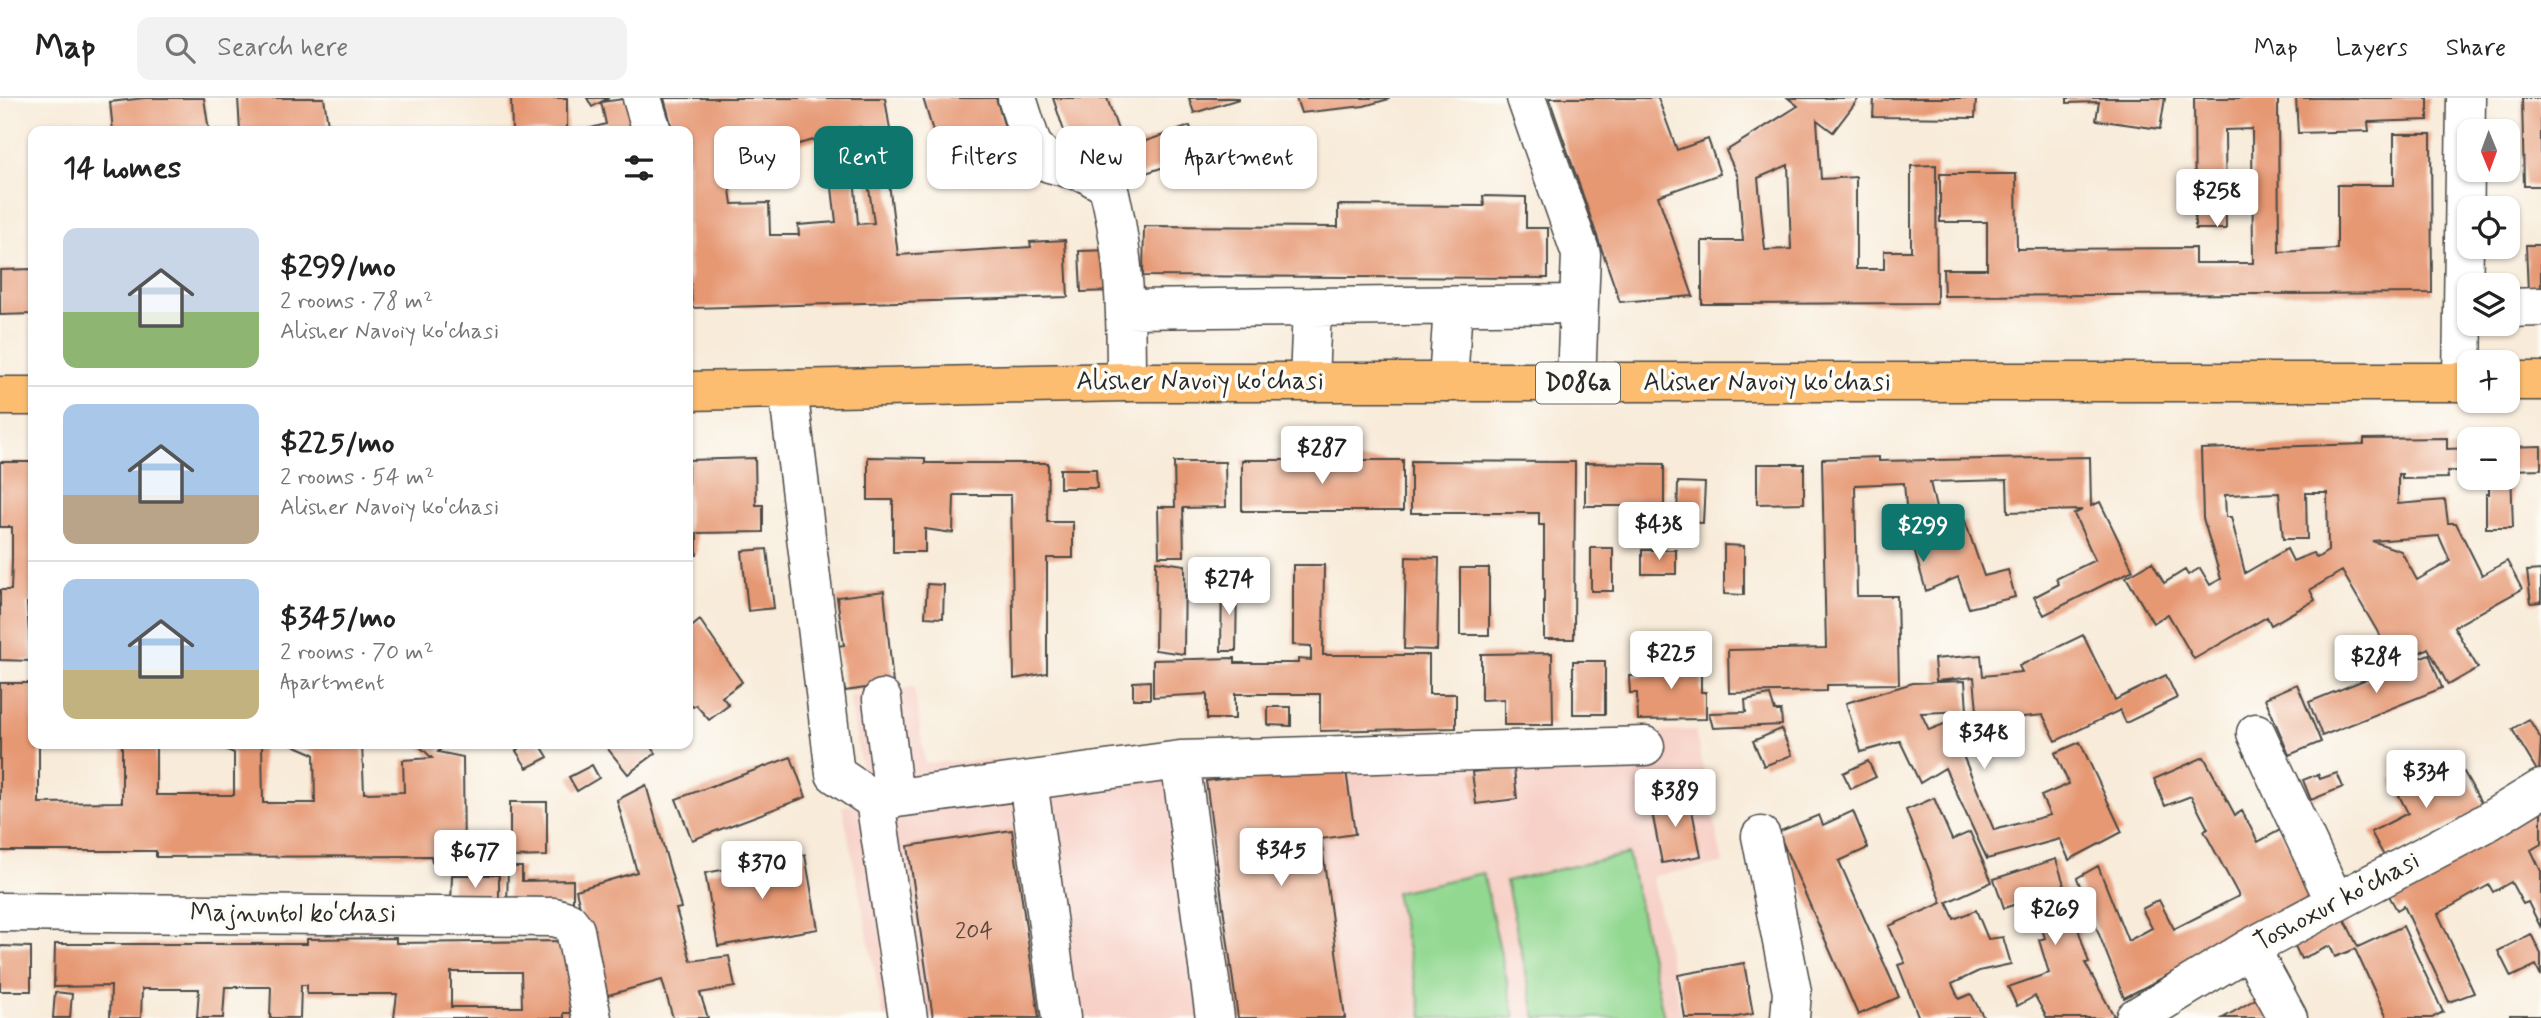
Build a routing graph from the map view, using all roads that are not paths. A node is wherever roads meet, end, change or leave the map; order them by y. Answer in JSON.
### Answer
{"nodes":[{"id":1,"x":642,"y":98,"type":"edge"},
{"id":2,"x":1017,"y":98,"type":"edge"},
{"id":3,"x":1526,"y":98,"type":"edge"},
{"id":4,"x":2466,"y":98,"type":"edge"},
{"id":5,"x":650,"y":126,"type":"edge"},
{"id":6,"x":2466,"y":273,"type":"edge"},
{"id":7,"x":1579,"y":304,"type":"junction"},
{"id":8,"x":1453,"y":306,"type":"junction"},
{"id":9,"x":1312,"y":307,"type":"junction"},
{"id":10,"x":2541,"y":307,"type":"edge"},
{"id":11,"x":2520,"y":308,"type":"edge"},
{"id":12,"x":1126,"y":309,"type":"junction"},
{"id":13,"x":2520,"y":381,"type":"edge"},
{"id":14,"x":2541,"y":381,"type":"edge"},
{"id":15,"x":1126,"y":382,"type":"junction"},
{"id":16,"x":1309,"y":382,"type":"junction"},
{"id":17,"x":1448,"y":382,"type":"junction"},
{"id":18,"x":2457,"y":382,"type":"edge"},
{"id":19,"x":1576,"y":383,"type":"junction"},
{"id":20,"x":788,"y":389,"type":"junction"},
{"id":21,"x":693,"y":391,"type":"edge"},
{"id":22,"x":0,"y":396,"type":"edge"},
{"id":23,"x":28,"y":396,"type":"edge"},
{"id":24,"x":882,"y":699,"type":"dead end"},
{"id":25,"x":2256,"y":733,"type":"dead end"},
{"id":26,"x":1644,"y":746,"type":"dead end"},
{"id":27,"x":1180,"y":760,"type":"junction"},
{"id":28,"x":1028,"y":781,"type":"junction"},
{"id":29,"x":2541,"y":789,"type":"edge"},
{"id":30,"x":885,"y":800,"type":"junction"},
{"id":31,"x":1761,"y":836,"type":"dead end"},
{"id":32,"x":2335,"y":902,"type":"junction"},
{"id":33,"x":0,"y":912,"type":"edge"},
{"id":34,"x":2249,"y":948,"type":"junction"},
{"id":35,"x":592,"y":1018,"type":"edge"},
{"id":36,"x":908,"y":1018,"type":"edge"},
{"id":37,"x":1060,"y":1018,"type":"edge"},
{"id":38,"x":1215,"y":1018,"type":"edge"},
{"id":39,"x":1790,"y":1018,"type":"edge"},
{"id":40,"x":2135,"y":1018,"type":"edge"},
{"id":41,"x":2288,"y":1018,"type":"edge"}],
"edges":[{"from":1,"to":5,"type":"street"},
{"from":2,"to":12,"type":"street"},
{"from":3,"to":7,"type":"street"},
{"from":4,"to":6,"type":"street"},
{"from":7,"to":8,"type":"street"},
{"from":7,"to":19,"type":"street"},
{"from":8,"to":9,"type":"street"},
{"from":8,"to":17,"type":"street"},
{"from":9,"to":12,"type":"street"},
{"from":9,"to":16,"type":"street"},
{"from":10,"to":11,"type":"street"},
{"from":12,"to":15,"type":"street"},
{"from":13,"to":14,"type":"main road"},
{"from":15,"to":16,"type":"main road","name":"Alisher Navoiy koʻchasi","number":"D086a"},
{"from":15,"to":20,"type":"main road","name":"Alisher Navoiy koʻchasi","number":"D086a"},
{"from":16,"to":17,"type":"main road","name":"Alisher Navoiy koʻchasi","number":"D086a"},
{"from":17,"to":19,"type":"main road","name":"Alisher Navoiy koʻchasi","number":"D086a"},
{"from":18,"to":19,"type":"main road","name":"Alisher Navoiy koʻchasi","number":"D086a"},
{"from":20,"to":21,"type":"main road","name":"Alisher Navoiy koʻchasi","number":"D086a"},
{"from":20,"to":30,"type":"street"},
{"from":22,"to":23,"type":"main road"},
{"from":24,"to":30,"type":"street"},
{"from":25,"to":32,"type":"street"},
{"from":26,"to":27,"type":"street"},
{"from":27,"to":28,"type":"street"},
{"from":27,"to":38,"type":"street"},
{"from":28,"to":30,"type":"street"},
{"from":28,"to":37,"type":"street"},
{"from":29,"to":32,"type":"street","name":"Toshoxur koʻchasi"},
{"from":30,"to":36,"type":"street"},
{"from":31,"to":39,"type":"street"},
{"from":32,"to":34,"type":"street","name":"Toshoxur koʻchasi"},
{"from":33,"to":35,"type":"street","name":"Majnuntol koʻchasi"},
{"from":34,"to":40,"type":"street","name":"Toshoxur koʻchasi"},
{"from":34,"to":41,"type":"street"}]}
